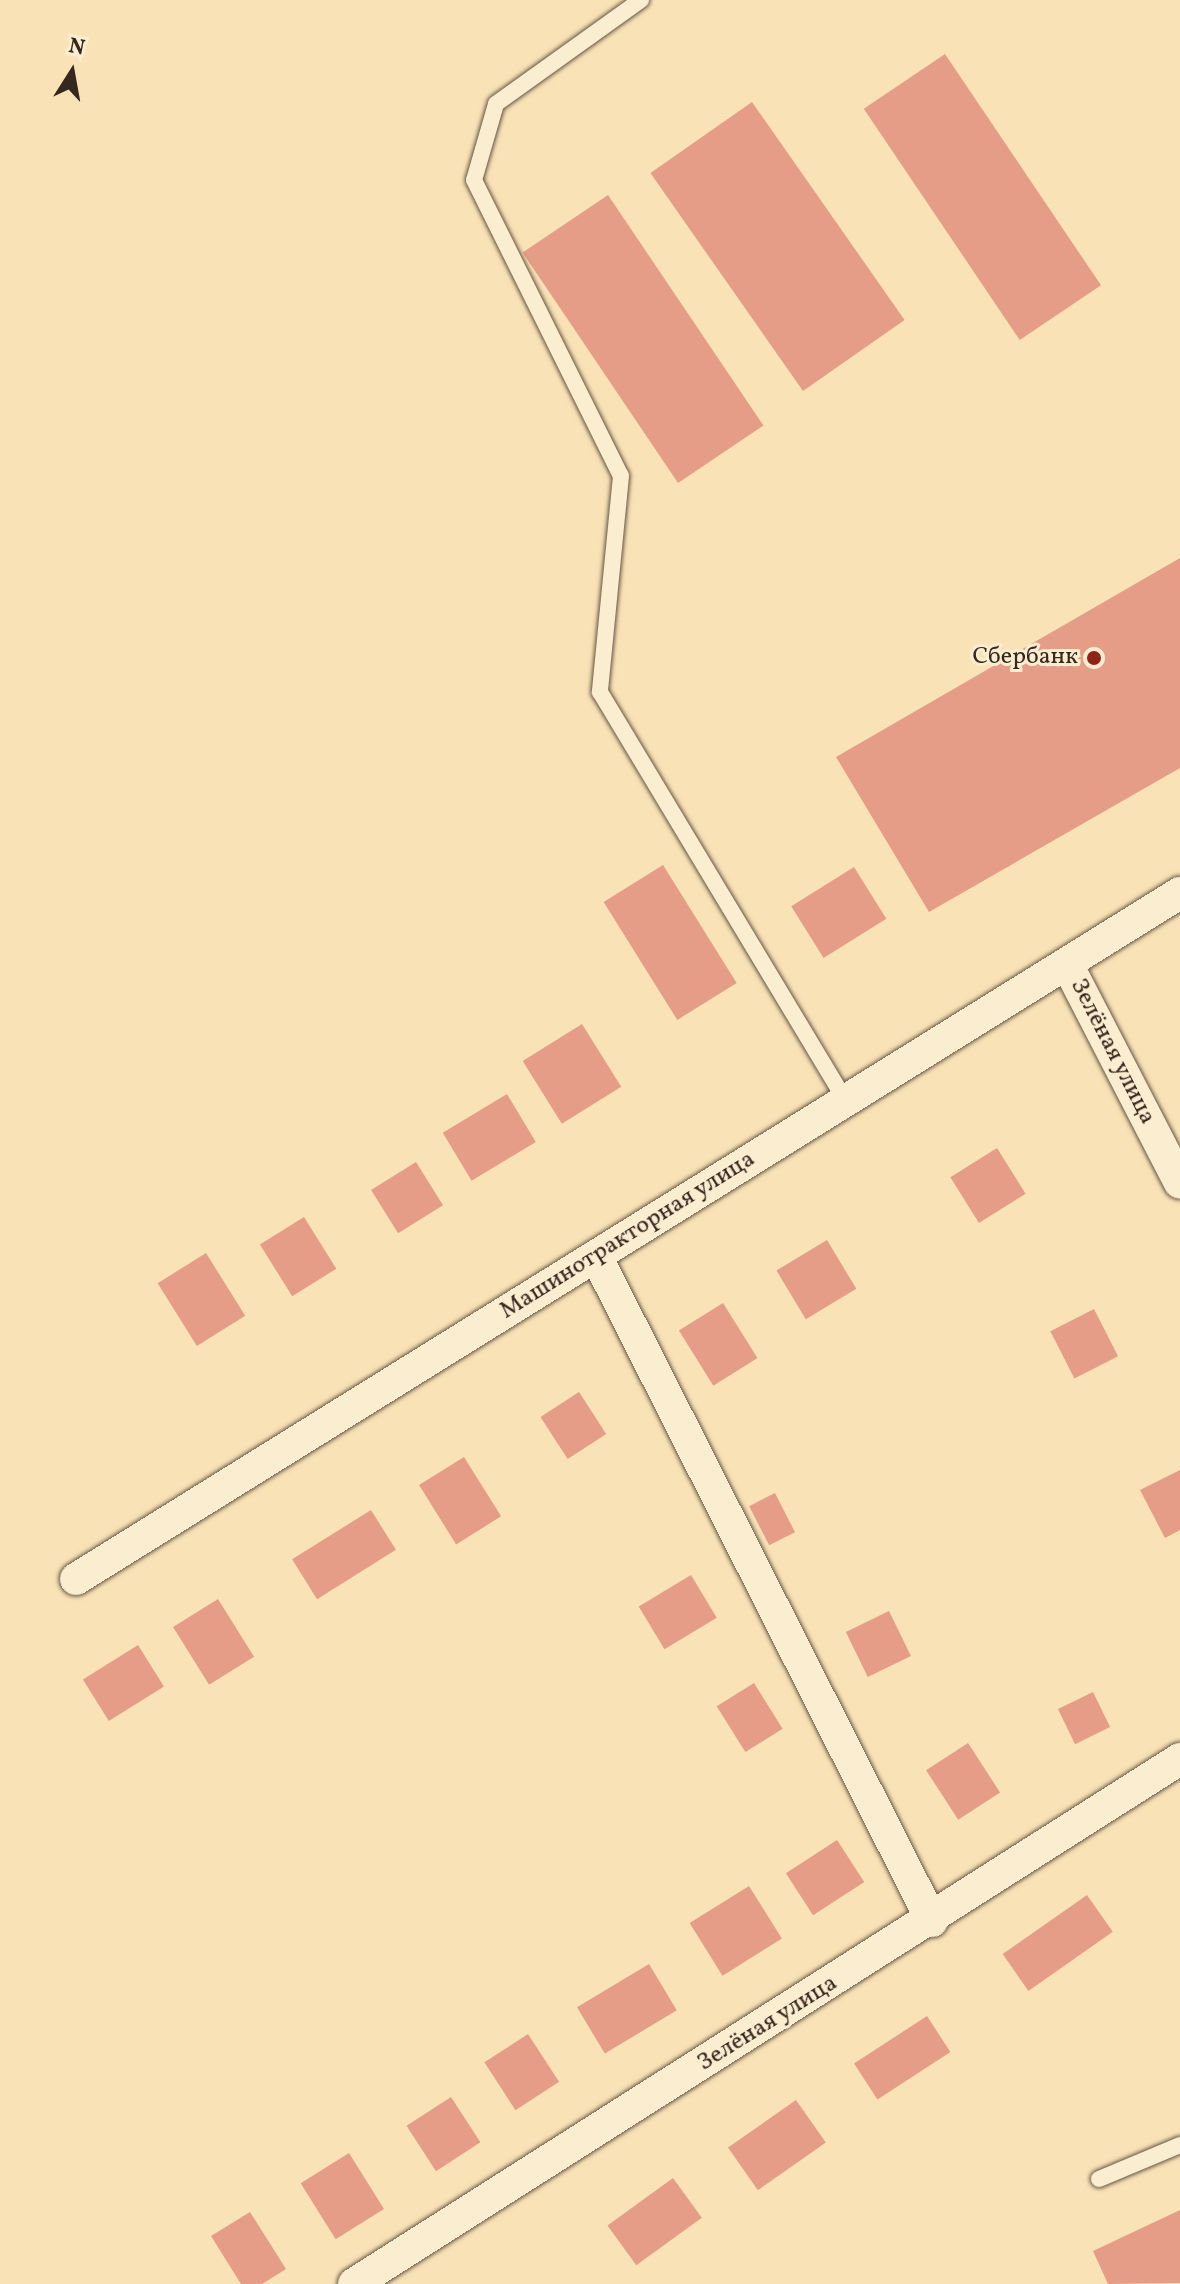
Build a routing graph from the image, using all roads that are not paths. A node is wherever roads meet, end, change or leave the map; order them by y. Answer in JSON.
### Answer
{"nodes":[{"id":1,"x":641,"y":0,"type":"edge"},
{"id":2,"x":1180,"y":893,"type":"edge"},
{"id":3,"x":1067,"y":964,"type":"junction"},
{"id":4,"x":846,"y":1101,"type":"junction"},
{"id":5,"x":1180,"y":1183,"type":"edge"},
{"id":6,"x":596,"y":1256,"type":"junction"},
{"id":7,"x":76,"y":1579,"type":"dead end"},
{"id":8,"x":1180,"y":1759,"type":"edge"},
{"id":9,"x":932,"y":1921,"type":"junction"},
{"id":10,"x":1180,"y":2145,"type":"edge"},
{"id":11,"x":1099,"y":2179,"type":"dead end"},
{"id":12,"x":354,"y":2284,"type":"edge"}],
"edges":[{"from":1,"to":4,"type":"lane"},
{"from":2,"to":3,"type":"street","name":"Машинотракторная улица"},
{"from":3,"to":4,"type":"street","name":"Машинотракторная улица"},
{"from":3,"to":5,"type":"street","name":"Зелёная улица"},
{"from":4,"to":6,"type":"street","name":"Машинотракторная улица"},
{"from":6,"to":7,"type":"street","name":"Машинотракторная улица"},
{"from":6,"to":9,"type":"street"},
{"from":8,"to":9,"type":"street","name":"Зелёная улица"},
{"from":9,"to":12,"type":"street","name":"Зелёная улица"},
{"from":10,"to":11,"type":"lane"}]}
